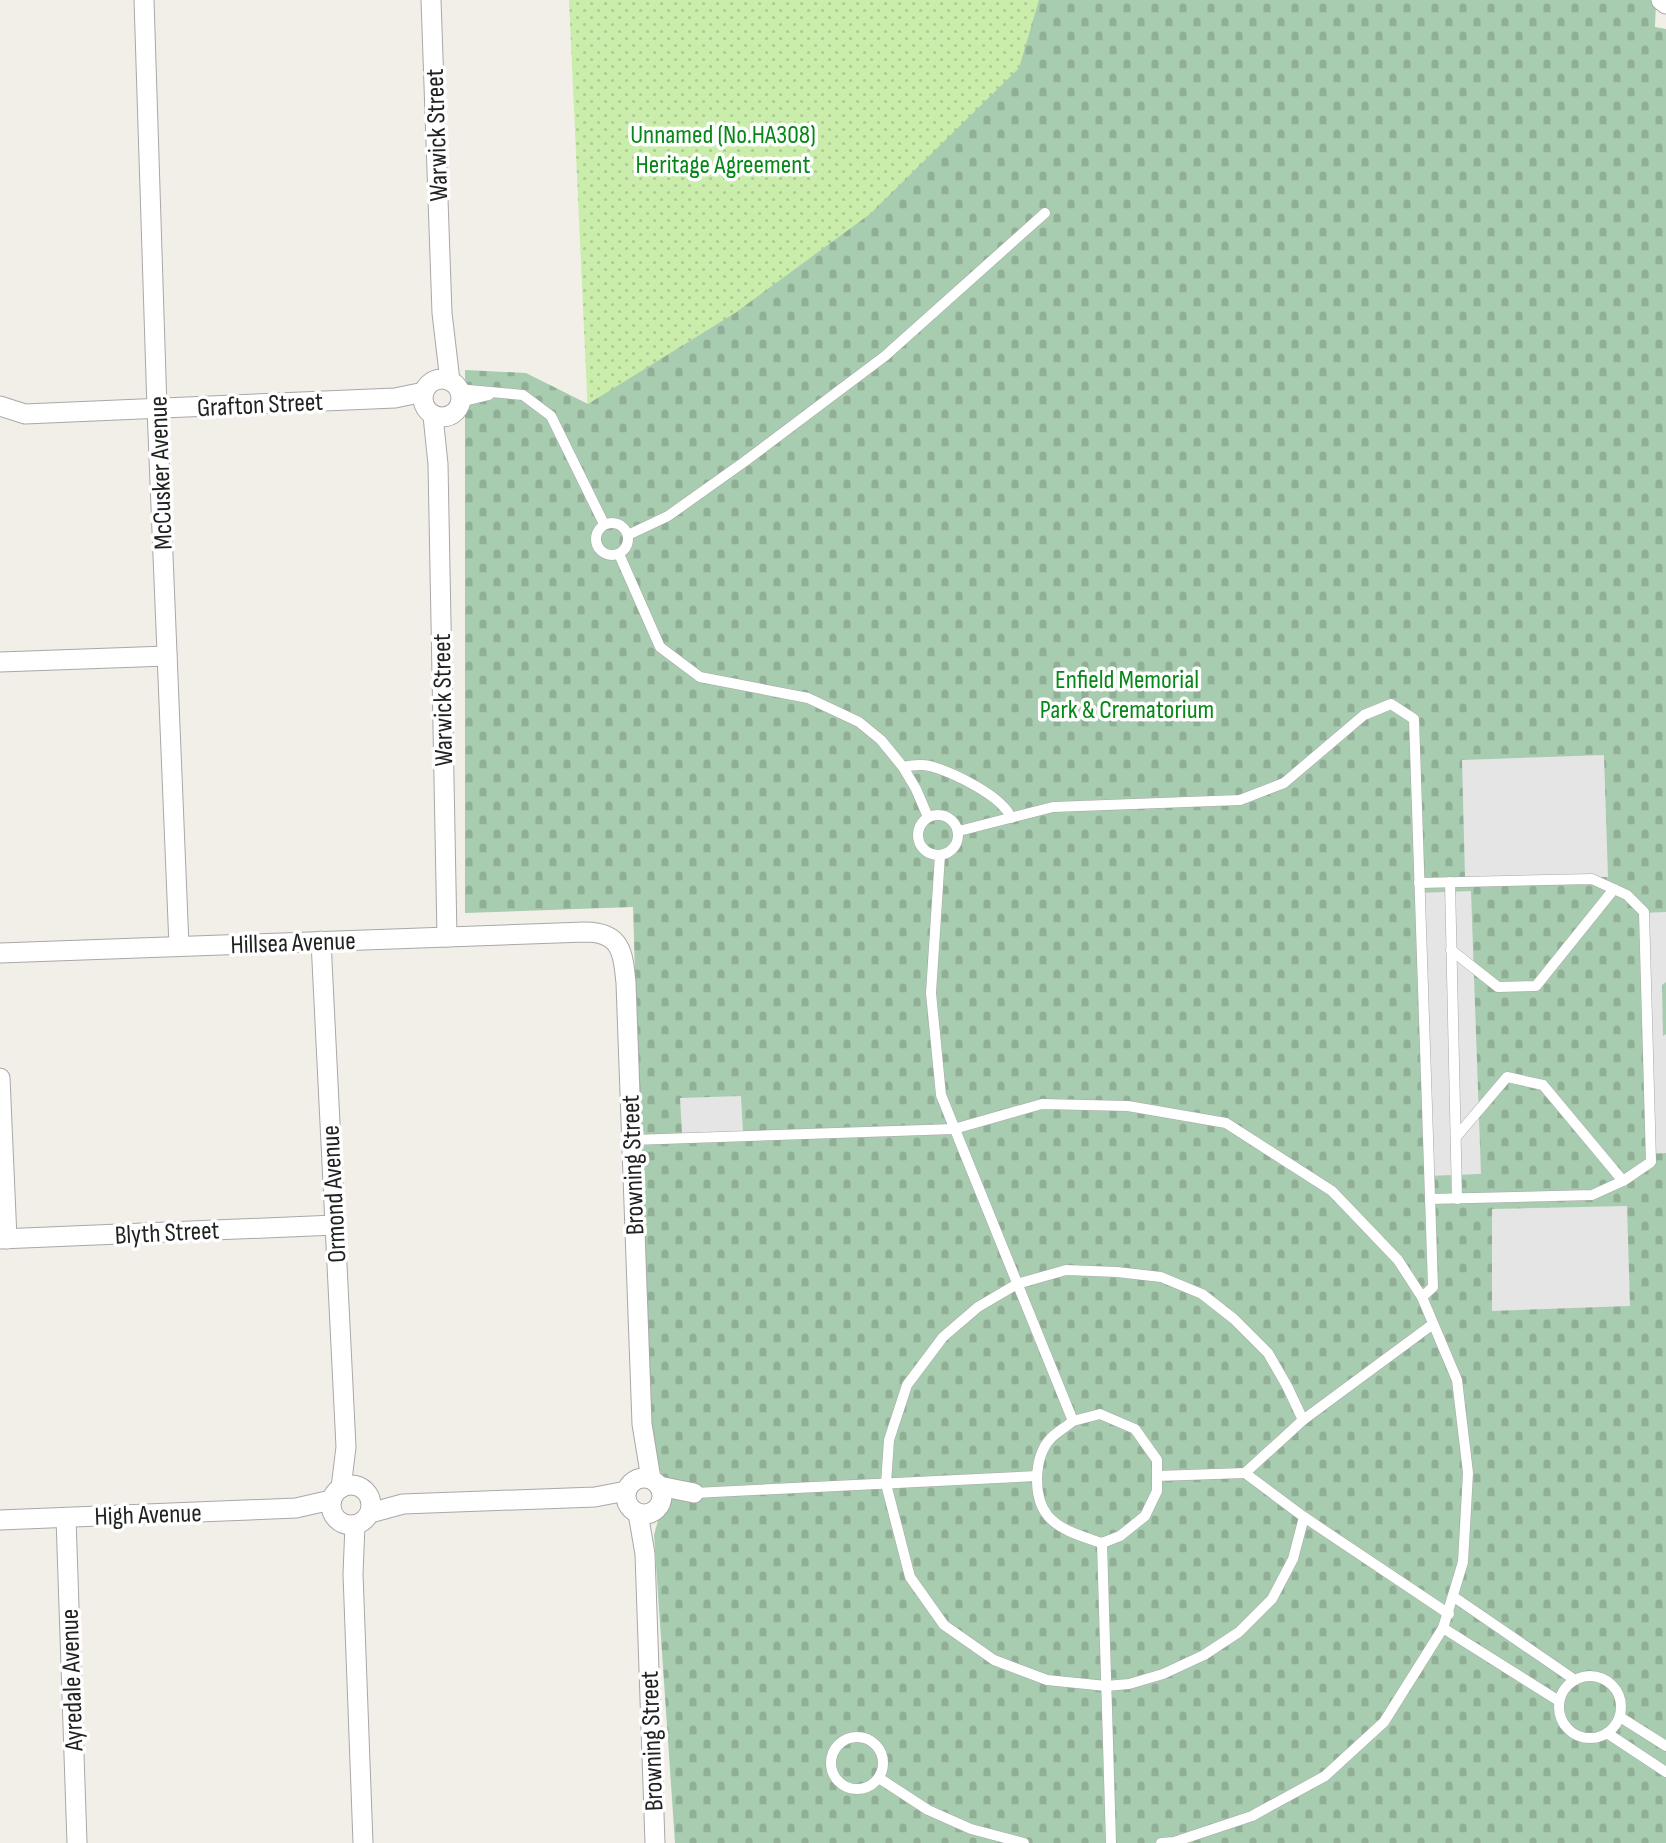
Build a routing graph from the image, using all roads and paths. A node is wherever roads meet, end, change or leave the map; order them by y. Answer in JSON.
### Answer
{"nodes":[{"id":1,"x":144,"y":0,"type":"edge"},
{"id":2,"x":431,"y":0,"type":"edge"},
{"id":3,"x":1661,"y":0,"type":"edge"},
{"id":4,"x":1666,"y":4,"type":"edge"},
{"id":5,"x":1045,"y":213,"type":"dead end"},
{"id":6,"x":442,"y":398,"type":"junction"},
{"id":7,"x":0,"y":406,"type":"edge"},
{"id":8,"x":157,"y":410,"type":"junction"},
{"id":9,"x":604,"y":524,"type":"junction"},
{"id":10,"x":628,"y":535,"type":"junction"},
{"id":11,"x":619,"y":554,"type":"junction"},
{"id":12,"x":167,"y":656,"type":"junction"},
{"id":13,"x":0,"y":662,"type":"edge"},
{"id":14,"x":903,"y":767,"type":"junction"},
{"id":15,"x":928,"y":817,"type":"junction"},
{"id":16,"x":1011,"y":818,"type":"junction"},
{"id":17,"x":958,"y":831,"type":"junction"},
{"id":18,"x":940,"y":855,"type":"junction"},
{"id":19,"x":1450,"y":882,"type":"junction"},
{"id":20,"x":1419,"y":883,"type":"junction"},
{"id":21,"x":1614,"y":889,"type":"junction"},
{"id":22,"x":585,"y":932,"type":"joint"},
{"id":23,"x":447,"y":937,"type":"junction"},
{"id":24,"x":321,"y":942,"type":"junction"},
{"id":25,"x":179,"y":946,"type":"junction"},
{"id":26,"x":1451,"y":950,"type":"junction"},
{"id":27,"x":0,"y":953,"type":"edge"},
{"id":28,"x":0,"y":1078,"type":"edge"},
{"id":29,"x":954,"y":1129,"type":"junction"},
{"id":30,"x":1455,"y":1137,"type":"junction"},
{"id":31,"x":632,"y":1140,"type":"junction"},
{"id":32,"x":1623,"y":1181,"type":"junction"},
{"id":33,"x":1430,"y":1199,"type":"junction"},
{"id":34,"x":1457,"y":1199,"type":"junction"},
{"id":35,"x":335,"y":1225,"type":"junction"},
{"id":36,"x":4,"y":1239,"type":"edge"},
{"id":37,"x":1017,"y":1284,"type":"junction"},
{"id":38,"x":1422,"y":1297,"type":"junction"},
{"id":39,"x":1433,"y":1324,"type":"junction"},
{"id":40,"x":1303,"y":1420,"type":"junction"},
{"id":41,"x":1073,"y":1421,"type":"junction"},
{"id":42,"x":1245,"y":1473,"type":"junction"},
{"id":43,"x":1037,"y":1476,"type":"junction"},
{"id":44,"x":1157,"y":1476,"type":"junction"},
{"id":45,"x":886,"y":1484,"type":"junction"},
{"id":46,"x":694,"y":1493,"type":"joint"},
{"id":47,"x":644,"y":1496,"type":"junction"},
{"id":48,"x":349,"y":1506,"type":"junction"},
{"id":49,"x":1304,"y":1517,"type":"junction"},
{"id":50,"x":66,"y":1518,"type":"junction"},
{"id":51,"x":0,"y":1520,"type":"edge"},
{"id":52,"x":1102,"y":1543,"type":"junction"},
{"id":53,"x":1454,"y":1597,"type":"junction"},
{"id":54,"x":1449,"y":1614,"type":"junction"},
{"id":55,"x":1443,"y":1628,"type":"junction"},
{"id":56,"x":1575,"y":1680,"type":"junction"},
{"id":57,"x":1106,"y":1686,"type":"junction"},
{"id":58,"x":1559,"y":1701,"type":"junction"},
{"id":59,"x":1620,"y":1717,"type":"junction"},
{"id":60,"x":1607,"y":1733,"type":"junction"},
{"id":61,"x":1666,"y":1746,"type":"edge"},
{"id":62,"x":1666,"y":1772,"type":"edge"},
{"id":63,"x":879,"y":1778,"type":"junction"},
{"id":64,"x":77,"y":1843,"type":"edge"},
{"id":65,"x":363,"y":1843,"type":"edge"},
{"id":66,"x":655,"y":1843,"type":"edge"},
{"id":67,"x":1024,"y":1843,"type":"edge"},
{"id":68,"x":1111,"y":1843,"type":"edge"},
{"id":69,"x":1161,"y":1843,"type":"edge"}],
"edges":[{"from":1,"to":8,"type":"street","name":"McCusker Avenue"},
{"from":2,"to":6,"type":"street","name":"Warwick Street"},
{"from":3,"to":4,"type":"street"},
{"from":5,"to":10,"type":"lane"},
{"from":6,"to":8,"type":"street","name":"Grafton Street"},
{"from":6,"to":9,"type":"lane"},
{"from":6,"to":23,"type":"street","name":"Warwick Street"},
{"from":7,"to":8,"type":"street","name":"Grafton Street"},
{"from":8,"to":12,"type":"street","name":"McCusker Avenue"},
{"from":9,"to":10,"type":"lane"},
{"from":9,"to":11,"type":"lane"},
{"from":10,"to":11,"type":"lane"},
{"from":11,"to":14,"type":"lane"},
{"from":12,"to":13,"type":"street"},
{"from":12,"to":25,"type":"street","name":"McCusker Avenue"},
{"from":14,"to":15,"type":"lane"},
{"from":14,"to":16,"type":"lane"},
{"from":15,"to":17,"type":"lane"},
{"from":15,"to":18,"type":"lane"},
{"from":16,"to":17,"type":"lane"},
{"from":16,"to":20,"type":"lane"},
{"from":17,"to":18,"type":"lane"},
{"from":18,"to":29,"type":"lane"},
{"from":19,"to":20,"type":"lane"},
{"from":19,"to":21,"type":"lane"},
{"from":19,"to":26,"type":"lane"},
{"from":20,"to":33,"type":"lane"},
{"from":21,"to":26,"type":"lane"},
{"from":21,"to":32,"type":"lane"},
{"from":22,"to":23,"type":"street","name":"Hillsea Avenue"},
{"from":22,"to":31,"type":"street","name":"Browning Street"},
{"from":23,"to":24,"type":"street","name":"Hillsea Avenue"},
{"from":24,"to":25,"type":"street","name":"Hillsea Avenue"},
{"from":24,"to":35,"type":"street","name":"Ormond Avenue"},
{"from":25,"to":27,"type":"street","name":"Hillsea Avenue"},
{"from":26,"to":30,"type":"lane"},
{"from":28,"to":36,"type":"street"},
{"from":29,"to":31,"type":"lane"},
{"from":29,"to":37,"type":"lane"},
{"from":29,"to":38,"type":"lane"},
{"from":30,"to":32,"type":"lane"},
{"from":30,"to":34,"type":"lane"},
{"from":31,"to":47,"type":"street","name":"Browning Street"},
{"from":32,"to":34,"type":"lane"},
{"from":33,"to":34,"type":"lane"},
{"from":33,"to":38,"type":"lane"},
{"from":35,"to":36,"type":"street","name":"Blyth Street"},
{"from":35,"to":48,"type":"street","name":"Ormond Avenue"},
{"from":37,"to":40,"type":"lane"},
{"from":37,"to":41,"type":"lane"},
{"from":37,"to":45,"type":"lane"},
{"from":38,"to":39,"type":"lane"},
{"from":39,"to":40,"type":"lane"},
{"from":39,"to":53,"type":"lane"},
{"from":40,"to":42,"type":"lane"},
{"from":41,"to":43,"type":"lane"},
{"from":41,"to":44,"type":"lane"},
{"from":42,"to":44,"type":"lane"},
{"from":42,"to":49,"type":"lane"},
{"from":43,"to":45,"type":"lane"},
{"from":43,"to":52,"type":"lane"},
{"from":44,"to":52,"type":"lane"},
{"from":45,"to":46,"type":"lane"},
{"from":45,"to":57,"type":"lane"},
{"from":46,"to":47,"type":"street","name":"High Avenue"},
{"from":47,"to":48,"type":"street","name":"High Avenue"},
{"from":47,"to":66,"type":"street","name":"Browning Street"},
{"from":48,"to":50,"type":"street","name":"High Avenue"},
{"from":48,"to":65,"type":"street","name":"Ormond Avenue"},
{"from":49,"to":54,"type":"lane"},
{"from":49,"to":57,"type":"lane"},
{"from":50,"to":51,"type":"street","name":"High Avenue"},
{"from":50,"to":64,"type":"street","name":"Ayredale Avenue"},
{"from":52,"to":57,"type":"lane"},
{"from":53,"to":54,"type":"lane"},
{"from":53,"to":56,"type":"lane"},
{"from":54,"to":55,"type":"lane"},
{"from":55,"to":58,"type":"lane"},
{"from":55,"to":69,"type":"lane"},
{"from":56,"to":58,"type":"lane"},
{"from":56,"to":59,"type":"lane"},
{"from":57,"to":68,"type":"lane"},
{"from":58,"to":60,"type":"lane"},
{"from":59,"to":60,"type":"lane"},
{"from":59,"to":61,"type":"lane"},
{"from":60,"to":62,"type":"lane"},
{"from":63,"to":63,"type":"lane"},
{"from":63,"to":67,"type":"lane"}]}
